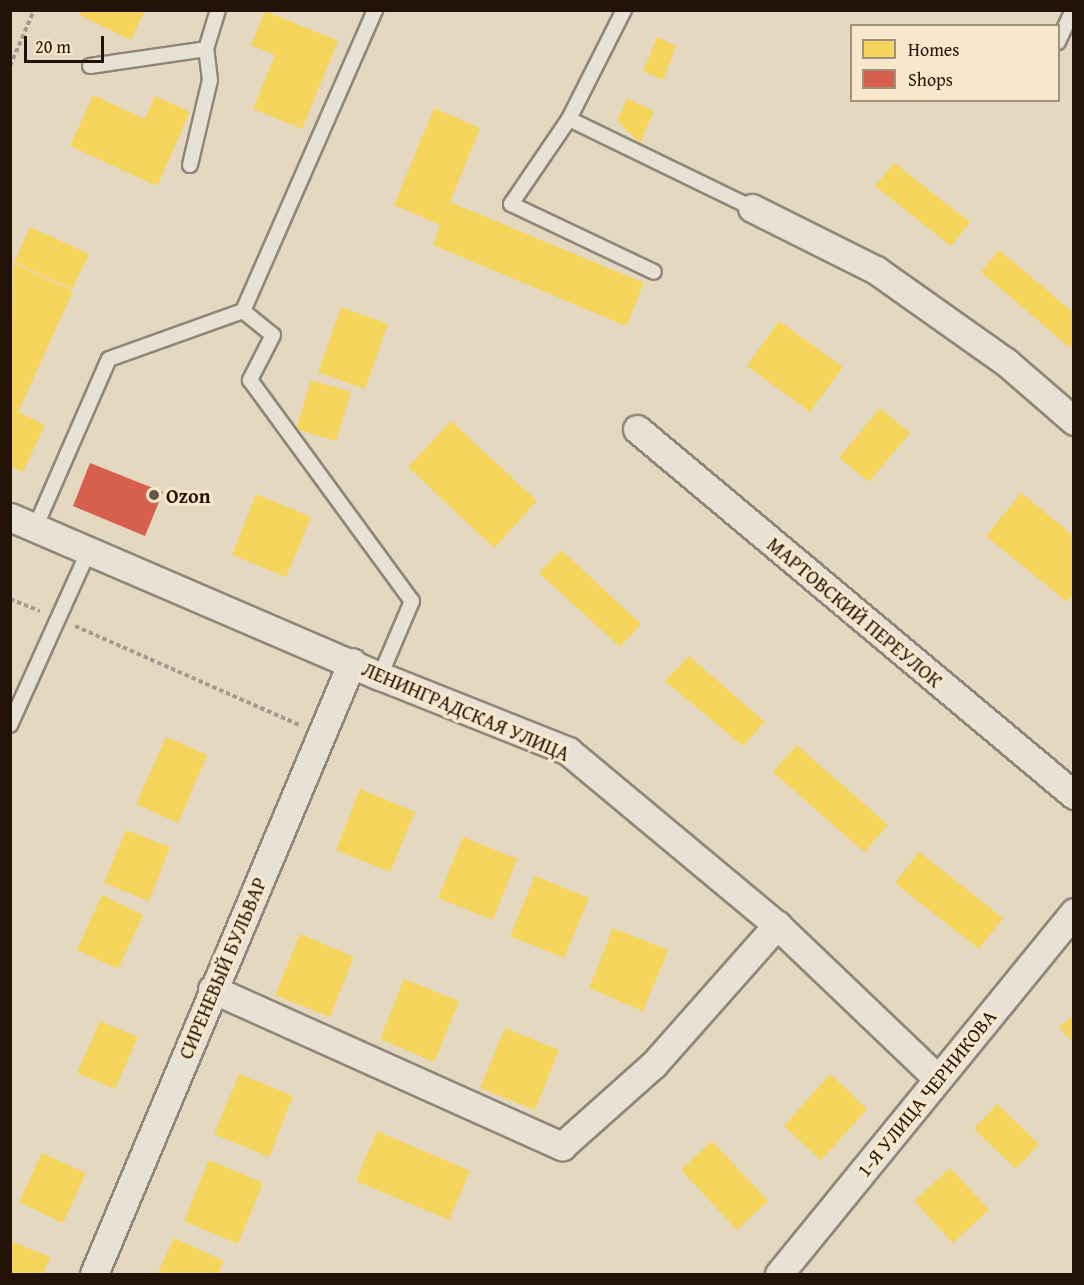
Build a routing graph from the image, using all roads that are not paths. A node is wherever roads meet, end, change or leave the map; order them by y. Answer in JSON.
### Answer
{"nodes":[{"id":1,"x":218,"y":10,"type":"edge"},
{"id":2,"x":375,"y":10,"type":"edge"},
{"id":3,"x":624,"y":10,"type":"edge"},
{"id":4,"x":1072,"y":10,"type":"edge"},
{"id":5,"x":1060,"y":40,"type":"edge"},
{"id":6,"x":206,"y":49,"type":"junction"},
{"id":7,"x":90,"y":66,"type":"dead end"},
{"id":8,"x":569,"y":119,"type":"junction"},
{"id":9,"x":190,"y":165,"type":"dead end"},
{"id":10,"x":752,"y":208,"type":"joint"},
{"id":11,"x":654,"y":272,"type":"dead end"},
{"id":12,"x":243,"y":311,"type":"junction"},
{"id":13,"x":1074,"y":421,"type":"edge"},
{"id":14,"x":637,"y":429,"type":"dead end"},
{"id":15,"x":10,"y":517,"type":"edge"},
{"id":16,"x":35,"y":528,"type":"junction"},
{"id":17,"x":89,"y":550,"type":"junction"},
{"id":18,"x":352,"y":663,"type":"junction"},
{"id":19,"x":380,"y":676,"type":"junction"},
{"id":20,"x":10,"y":725,"type":"edge"},
{"id":21,"x":1074,"y":795,"type":"edge"},
{"id":22,"x":1074,"y":912,"type":"edge"},
{"id":23,"x":777,"y":925,"type":"junction"},
{"id":24,"x":212,"y":988,"type":"junction"},
{"id":25,"x":937,"y":1078,"type":"junction"},
{"id":26,"x":94,"y":1275,"type":"edge"},
{"id":27,"x":779,"y":1275,"type":"edge"}],
"edges":[{"from":1,"to":6,"type":"lane"},
{"from":2,"to":12,"type":"lane"},
{"from":3,"to":8,"type":"lane"},
{"from":4,"to":5,"type":"lane"},
{"from":6,"to":7,"type":"lane"},
{"from":6,"to":9,"type":"lane"},
{"from":8,"to":10,"type":"lane"},
{"from":8,"to":11,"type":"lane"},
{"from":10,"to":13,"type":"street"},
{"from":12,"to":16,"type":"lane"},
{"from":12,"to":19,"type":"lane"},
{"from":14,"to":21,"type":"street","name":"МАРТОВСКИЙ ПЕРЕУЛОК"},
{"from":15,"to":16,"type":"street","name":"ЛЕНИНГРАДСКАЯ УЛИЦА"},
{"from":16,"to":17,"type":"street","name":"ЛЕНИНГРАДСКАЯ УЛИЦА"},
{"from":17,"to":18,"type":"street","name":"ЛЕНИНГРАДСКАЯ УЛИЦА"},
{"from":17,"to":20,"type":"lane"},
{"from":18,"to":19,"type":"street","name":"ЛЕНИНГРАДСКАЯ УЛИЦА"},
{"from":18,"to":24,"type":"street","name":"СИРЕНЕВЫЙ БУЛЬВАР"},
{"from":19,"to":23,"type":"street","name":"ЛЕНИНГРАДСКАЯ УЛИЦА"},
{"from":22,"to":25,"type":"street","name":"1-Я УЛИЦА ЧЕРНИКОВА"},
{"from":23,"to":24,"type":"street"},
{"from":23,"to":25,"type":"street","name":"ЛЕНИНГРАДСКАЯ УЛИЦА"},
{"from":24,"to":26,"type":"street","name":"СИРЕНЕВЫЙ БУЛЬВАР"},
{"from":25,"to":27,"type":"street","name":"1-Я УЛИЦА ЧЕРНИКОВА"}]}
